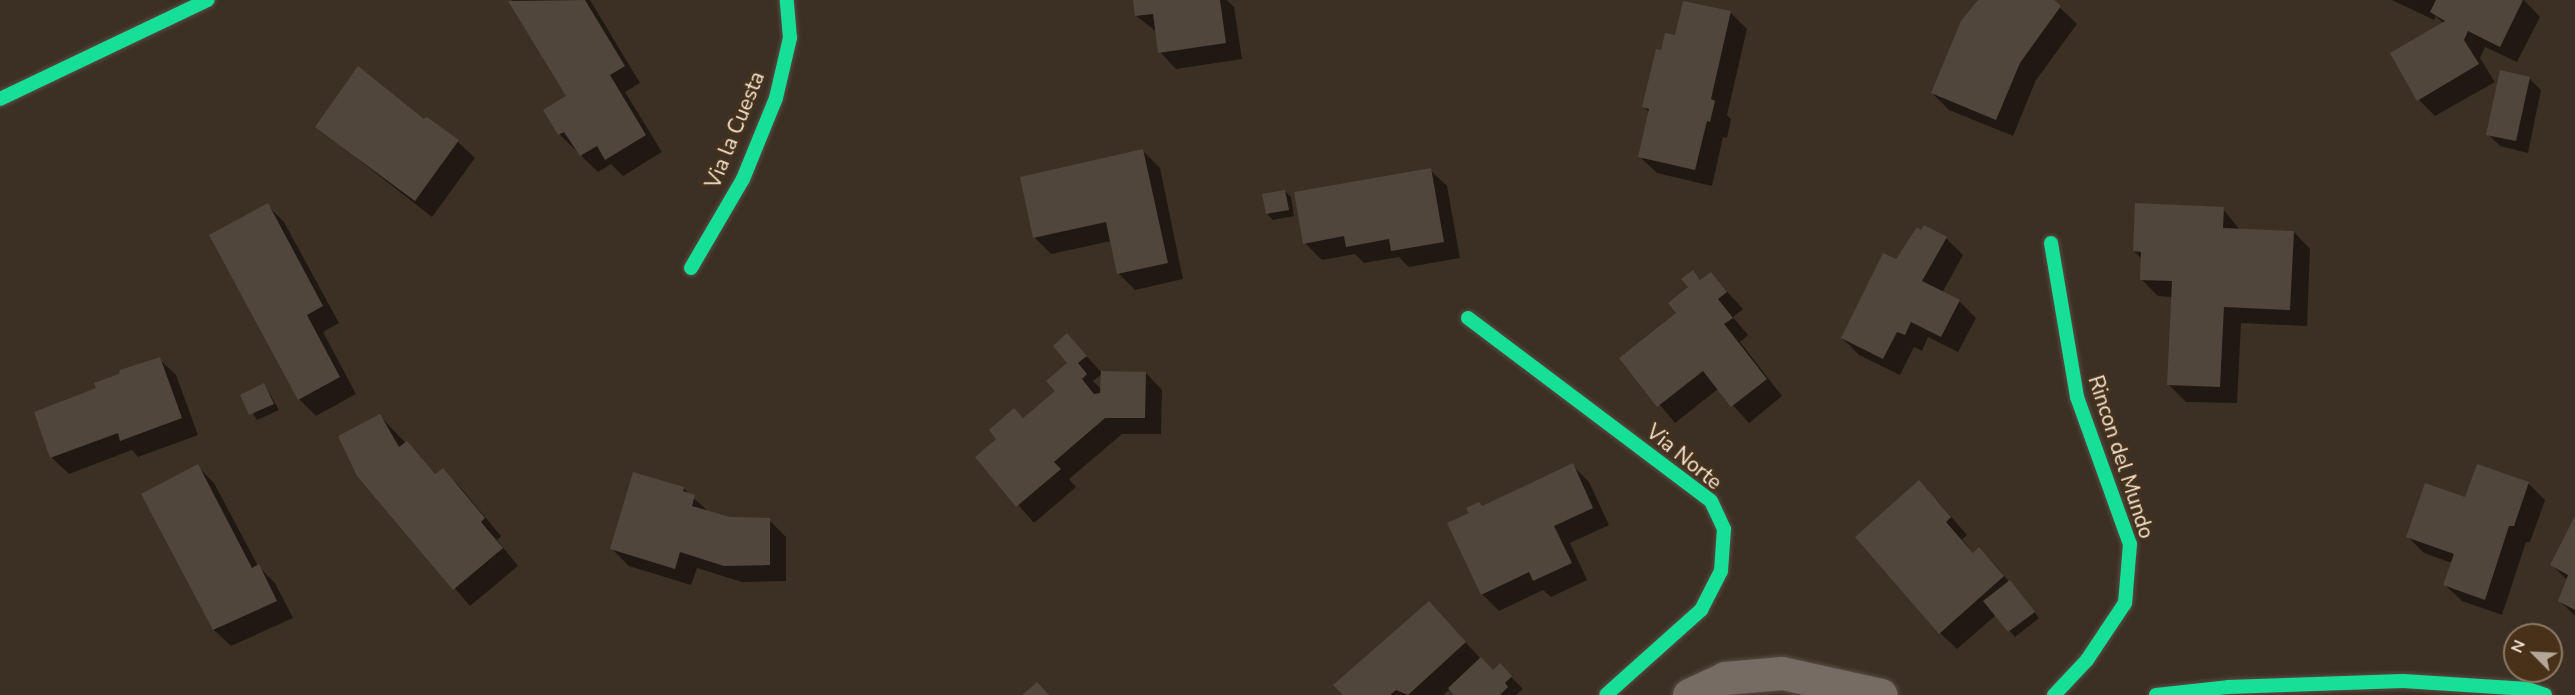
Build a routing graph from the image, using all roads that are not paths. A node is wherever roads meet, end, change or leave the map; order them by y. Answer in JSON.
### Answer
{"nodes":[{"id":1,"x":208,"y":0,"type":"edge"},
{"id":2,"x":787,"y":0,"type":"edge"},
{"id":3,"x":0,"y":99,"type":"edge"},
{"id":4,"x":2051,"y":243,"type":"dead end"},
{"id":5,"x":691,"y":268,"type":"dead end"},
{"id":6,"x":1467,"y":318,"type":"dead end"},
{"id":7,"x":1606,"y":695,"type":"edge"},
{"id":8,"x":1689,"y":695,"type":"edge"},
{"id":9,"x":1881,"y":695,"type":"edge"},
{"id":10,"x":2054,"y":695,"type":"edge"},
{"id":11,"x":2156,"y":695,"type":"edge"},
{"id":12,"x":2545,"y":695,"type":"edge"}],
"edges":[{"from":1,"to":3,"type":"street"},
{"from":2,"to":5,"type":"street","name":"Via la Cuesta"},
{"from":4,"to":10,"type":"street","name":"Rincon del Mundo"},
{"from":6,"to":7,"type":"street","name":"Via Norte"},
{"from":8,"to":9,"type":"street"},
{"from":11,"to":12,"type":"street"}]}
